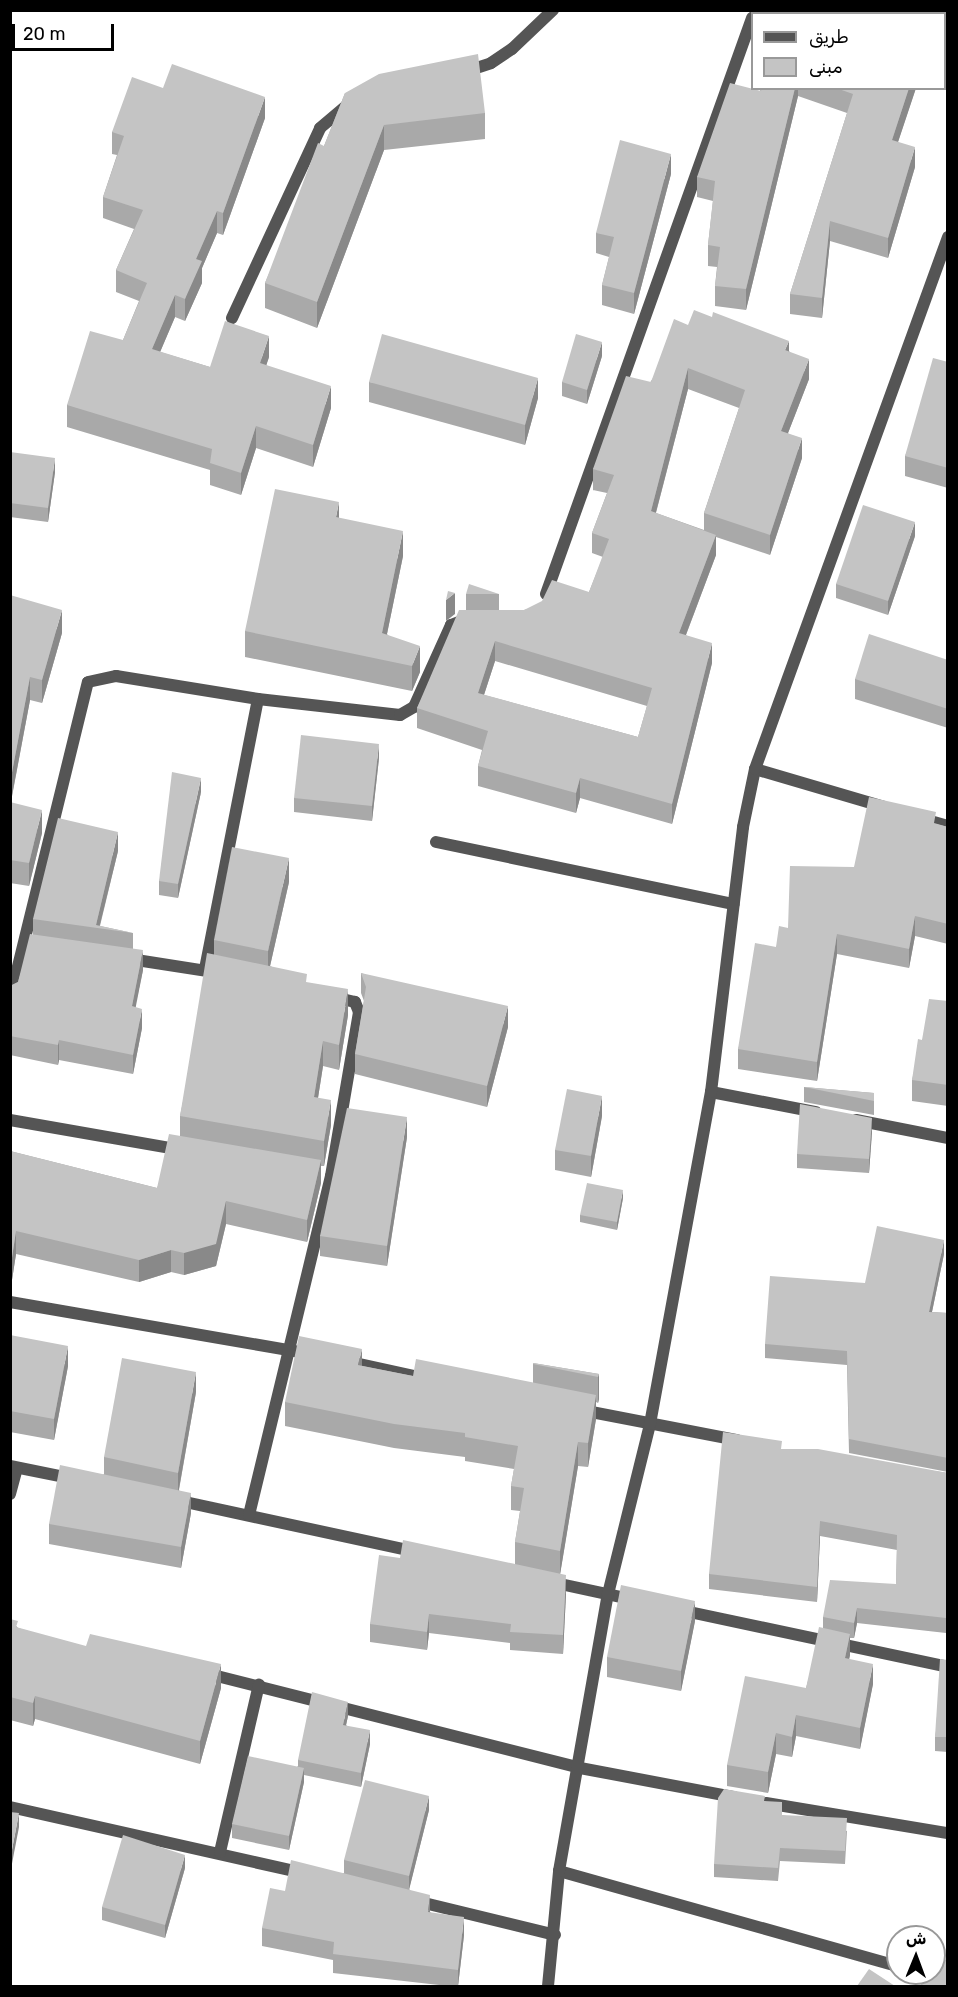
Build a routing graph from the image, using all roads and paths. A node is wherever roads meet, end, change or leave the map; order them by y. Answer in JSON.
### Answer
{"nodes":[{"id":1,"x":553,"y":10,"type":"edge"},
{"id":2,"x":751,"y":22,"type":"edge"},
{"id":3,"x":452,"y":75,"type":"edge"},
{"id":4,"x":359,"y":98,"type":"edge"},
{"id":5,"x":948,"y":237,"type":"edge"},
{"id":6,"x":232,"y":318,"type":"dead end"},
{"id":7,"x":543,"y":603,"type":"edge"},
{"id":8,"x":484,"y":621,"type":"edge"},
{"id":9,"x":258,"y":699,"type":"junction"},
{"id":10,"x":755,"y":769,"type":"junction"},
{"id":11,"x":948,"y":826,"type":"edge"},
{"id":12,"x":436,"y":842,"type":"dead end"},
{"id":13,"x":734,"y":904,"type":"junction"},
{"id":14,"x":113,"y":957,"type":"edge"},
{"id":15,"x":204,"y":970,"type":"junction"},
{"id":16,"x":238,"y":977,"type":"edge"},
{"id":17,"x":316,"y":993,"type":"edge"},
{"id":18,"x":10,"y":999,"type":"edge"},
{"id":19,"x":711,"y":1092,"type":"junction"},
{"id":20,"x":10,"y":1120,"type":"edge"},
{"id":21,"x":948,"y":1138,"type":"edge"},
{"id":22,"x":194,"y":1152,"type":"edge"},
{"id":23,"x":10,"y":1302,"type":"edge"},
{"id":24,"x":290,"y":1350,"type":"junction"},
{"id":25,"x":441,"y":1381,"type":"edge"},
{"id":26,"x":568,"y":1407,"type":"edge"},
{"id":27,"x":650,"y":1424,"type":"junction"},
{"id":28,"x":754,"y":1443,"type":"edge"},
{"id":29,"x":14,"y":1467,"type":"edge"},
{"id":30,"x":86,"y":1482,"type":"edge"},
{"id":31,"x":10,"y":1494,"type":"edge"},
{"id":32,"x":168,"y":1498,"type":"edge"},
{"id":33,"x":249,"y":1515,"type":"junction"},
{"id":34,"x":434,"y":1556,"type":"edge"},
{"id":35,"x":538,"y":1579,"type":"edge"},
{"id":36,"x":608,"y":1594,"type":"junction"},
{"id":37,"x":643,"y":1602,"type":"edge"},
{"id":38,"x":666,"y":1607,"type":"edge"},
{"id":39,"x":948,"y":1667,"type":"edge"},
{"id":40,"x":192,"y":1670,"type":"edge"},
{"id":41,"x":259,"y":1684,"type":"junction"},
{"id":42,"x":580,"y":1768,"type":"junction"},
{"id":43,"x":10,"y":1808,"type":"edge"},
{"id":44,"x":948,"y":1833,"type":"edge"},
{"id":45,"x":220,"y":1852,"type":"junction"},
{"id":46,"x":560,"y":1871,"type":"junction"},
{"id":47,"x":312,"y":1875,"type":"edge"},
{"id":48,"x":405,"y":1898,"type":"edge"},
{"id":49,"x":555,"y":1935,"type":"junction"},
{"id":50,"x":886,"y":1963,"type":"edge"},
{"id":51,"x":548,"y":1986,"type":"edge"}],
"edges":[{"from":1,"to":3,"type":"street"},
{"from":2,"to":7,"type":"street"},
{"from":4,"to":6,"type":"street"},
{"from":5,"to":10,"type":"street"},
{"from":8,"to":9,"type":"street"},
{"from":9,"to":15,"type":"street"},
{"from":9,"to":18,"type":"street"},
{"from":10,"to":11,"type":"street"},
{"from":10,"to":13,"type":"street"},
{"from":12,"to":13,"type":"street"},
{"from":13,"to":19,"type":"street"},
{"from":14,"to":15,"type":"street"},
{"from":15,"to":16,"type":"street"},
{"from":17,"to":24,"type":"street"},
{"from":19,"to":21,"type":"street"},
{"from":19,"to":27,"type":"street"},
{"from":20,"to":22,"type":"street"},
{"from":23,"to":24,"type":"street"},
{"from":24,"to":25,"type":"street"},
{"from":24,"to":33,"type":"street"},
{"from":26,"to":27,"type":"street"},
{"from":27,"to":28,"type":"street"},
{"from":27,"to":36,"type":"street"},
{"from":29,"to":30,"type":"street"},
{"from":29,"to":31,"type":"street"},
{"from":32,"to":33,"type":"street"},
{"from":33,"to":34,"type":"street"},
{"from":35,"to":36,"type":"street"},
{"from":36,"to":37,"type":"street"},
{"from":36,"to":42,"type":"street"},
{"from":38,"to":39,"type":"street"},
{"from":40,"to":41,"type":"street"},
{"from":41,"to":42,"type":"street"},
{"from":41,"to":45,"type":"street"},
{"from":42,"to":44,"type":"street"},
{"from":42,"to":46,"type":"street"},
{"from":43,"to":45,"type":"street"},
{"from":45,"to":47,"type":"street"},
{"from":46,"to":49,"type":"street"},
{"from":46,"to":50,"type":"street"},
{"from":48,"to":49,"type":"street"},
{"from":49,"to":51,"type":"street"}]}
